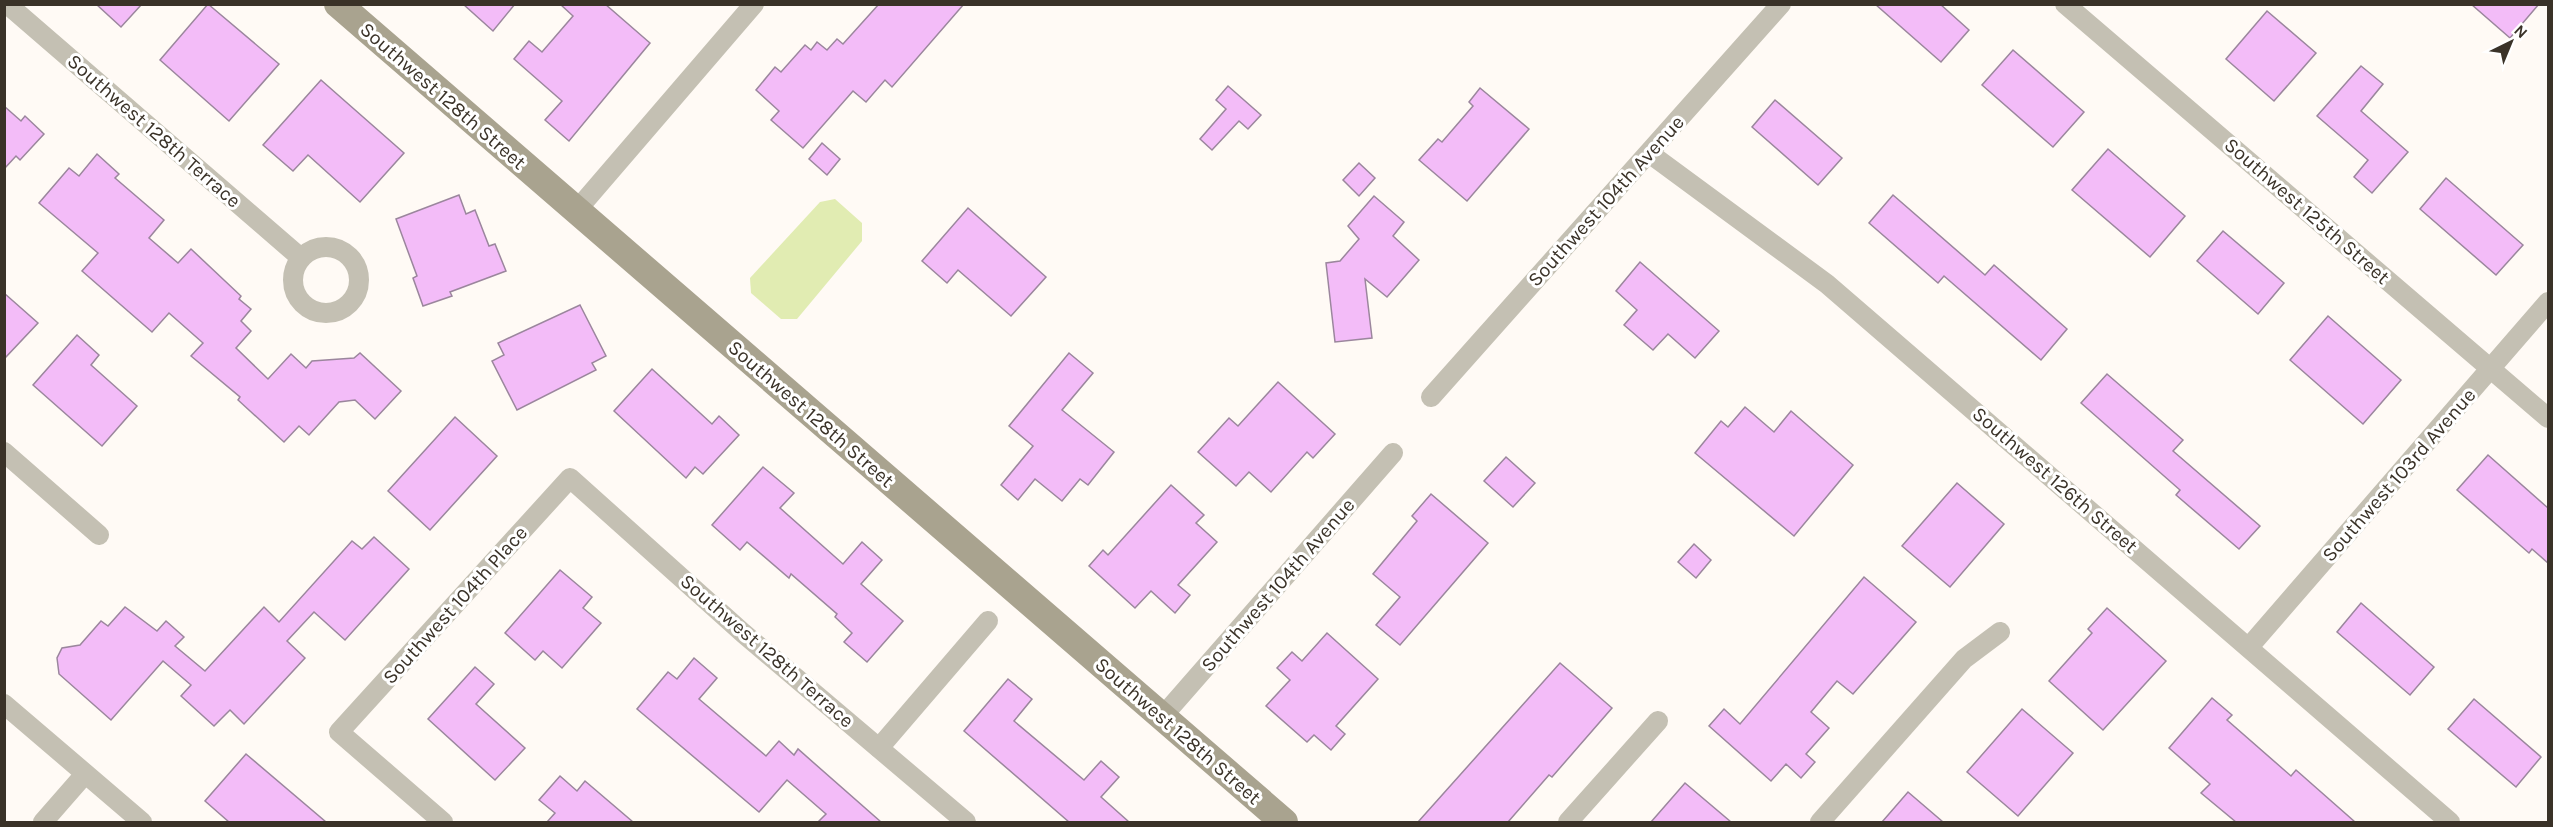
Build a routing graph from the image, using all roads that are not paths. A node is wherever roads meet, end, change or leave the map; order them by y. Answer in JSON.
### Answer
{"nodes":[{"id":1,"x":7,"y":4,"type":"edge"},
{"id":2,"x":338,"y":4,"type":"edge"},
{"id":3,"x":754,"y":4,"type":"edge"},
{"id":4,"x":1781,"y":4,"type":"edge"},
{"id":5,"x":2065,"y":4,"type":"edge"},
{"id":6,"x":1649,"y":153,"type":"junction"},
{"id":7,"x":576,"y":211,"type":"junction"},
{"id":8,"x":301,"y":258,"type":"dead end"},
{"id":9,"x":2548,"y":302,"type":"edge"},
{"id":10,"x":2491,"y":369,"type":"junction"},
{"id":11,"x":1431,"y":397,"type":"dead end"},
{"id":12,"x":2548,"y":418,"type":"edge"},
{"id":13,"x":4,"y":452,"type":"edge"},
{"id":14,"x":1393,"y":453,"type":"dead end"},
{"id":15,"x":570,"y":478,"type":"joint"},
{"id":16,"x":99,"y":535,"type":"dead end"},
{"id":17,"x":988,"y":621,"type":"dead end"},
{"id":18,"x":2000,"y":632,"type":"dead end"},
{"id":19,"x":2249,"y":647,"type":"junction"},
{"id":20,"x":4,"y":704,"type":"edge"},
{"id":21,"x":1162,"y":717,"type":"junction"},
{"id":22,"x":1658,"y":721,"type":"dead end"},
{"id":23,"x":879,"y":748,"type":"junction"},
{"id":24,"x":85,"y":774,"type":"junction"},
{"id":25,"x":43,"y":822,"type":"edge"},
{"id":26,"x":142,"y":822,"type":"edge"},
{"id":27,"x":443,"y":822,"type":"edge"},
{"id":28,"x":966,"y":822,"type":"edge"},
{"id":29,"x":1284,"y":822,"type":"edge"},
{"id":30,"x":1568,"y":822,"type":"edge"},
{"id":31,"x":1820,"y":822,"type":"edge"},
{"id":32,"x":2450,"y":822,"type":"edge"}],
"edges":[{"from":1,"to":8,"type":"street","name":"Southwest 128th Terrace"},
{"from":2,"to":7,"type":"street","name":"Southwest 128th Street"},
{"from":3,"to":7,"type":"street"},
{"from":4,"to":6,"type":"street","name":"Southwest 104th Avenue"},
{"from":5,"to":10,"type":"street","name":"Southwest 125th Street"},
{"from":6,"to":11,"type":"street","name":"Southwest 104th Avenue"},
{"from":6,"to":19,"type":"street","name":"Southwest 126th Street"},
{"from":7,"to":21,"type":"street","name":"Southwest 128th Street"},
{"from":9,"to":10,"type":"street","name":"Southwest 103rd Avenue"},
{"from":10,"to":12,"type":"street","name":"Southwest 125th Street"},
{"from":10,"to":19,"type":"street","name":"Southwest 103rd Avenue"},
{"from":13,"to":16,"type":"street"},
{"from":14,"to":21,"type":"street","name":"Southwest 104th Avenue"},
{"from":15,"to":23,"type":"street","name":"Southwest 128th Terrace"},
{"from":15,"to":27,"type":"street","name":"Southwest 104th Place"},
{"from":17,"to":23,"type":"street"},
{"from":18,"to":31,"type":"street"},
{"from":19,"to":32,"type":"street","name":"Southwest 126th Street"},
{"from":20,"to":24,"type":"street"},
{"from":21,"to":29,"type":"street","name":"Southwest 128th Street"},
{"from":22,"to":30,"type":"street"},
{"from":23,"to":28,"type":"street","name":"Southwest 128th Terrace"},
{"from":24,"to":25,"type":"street"},
{"from":24,"to":26,"type":"street"}]}
